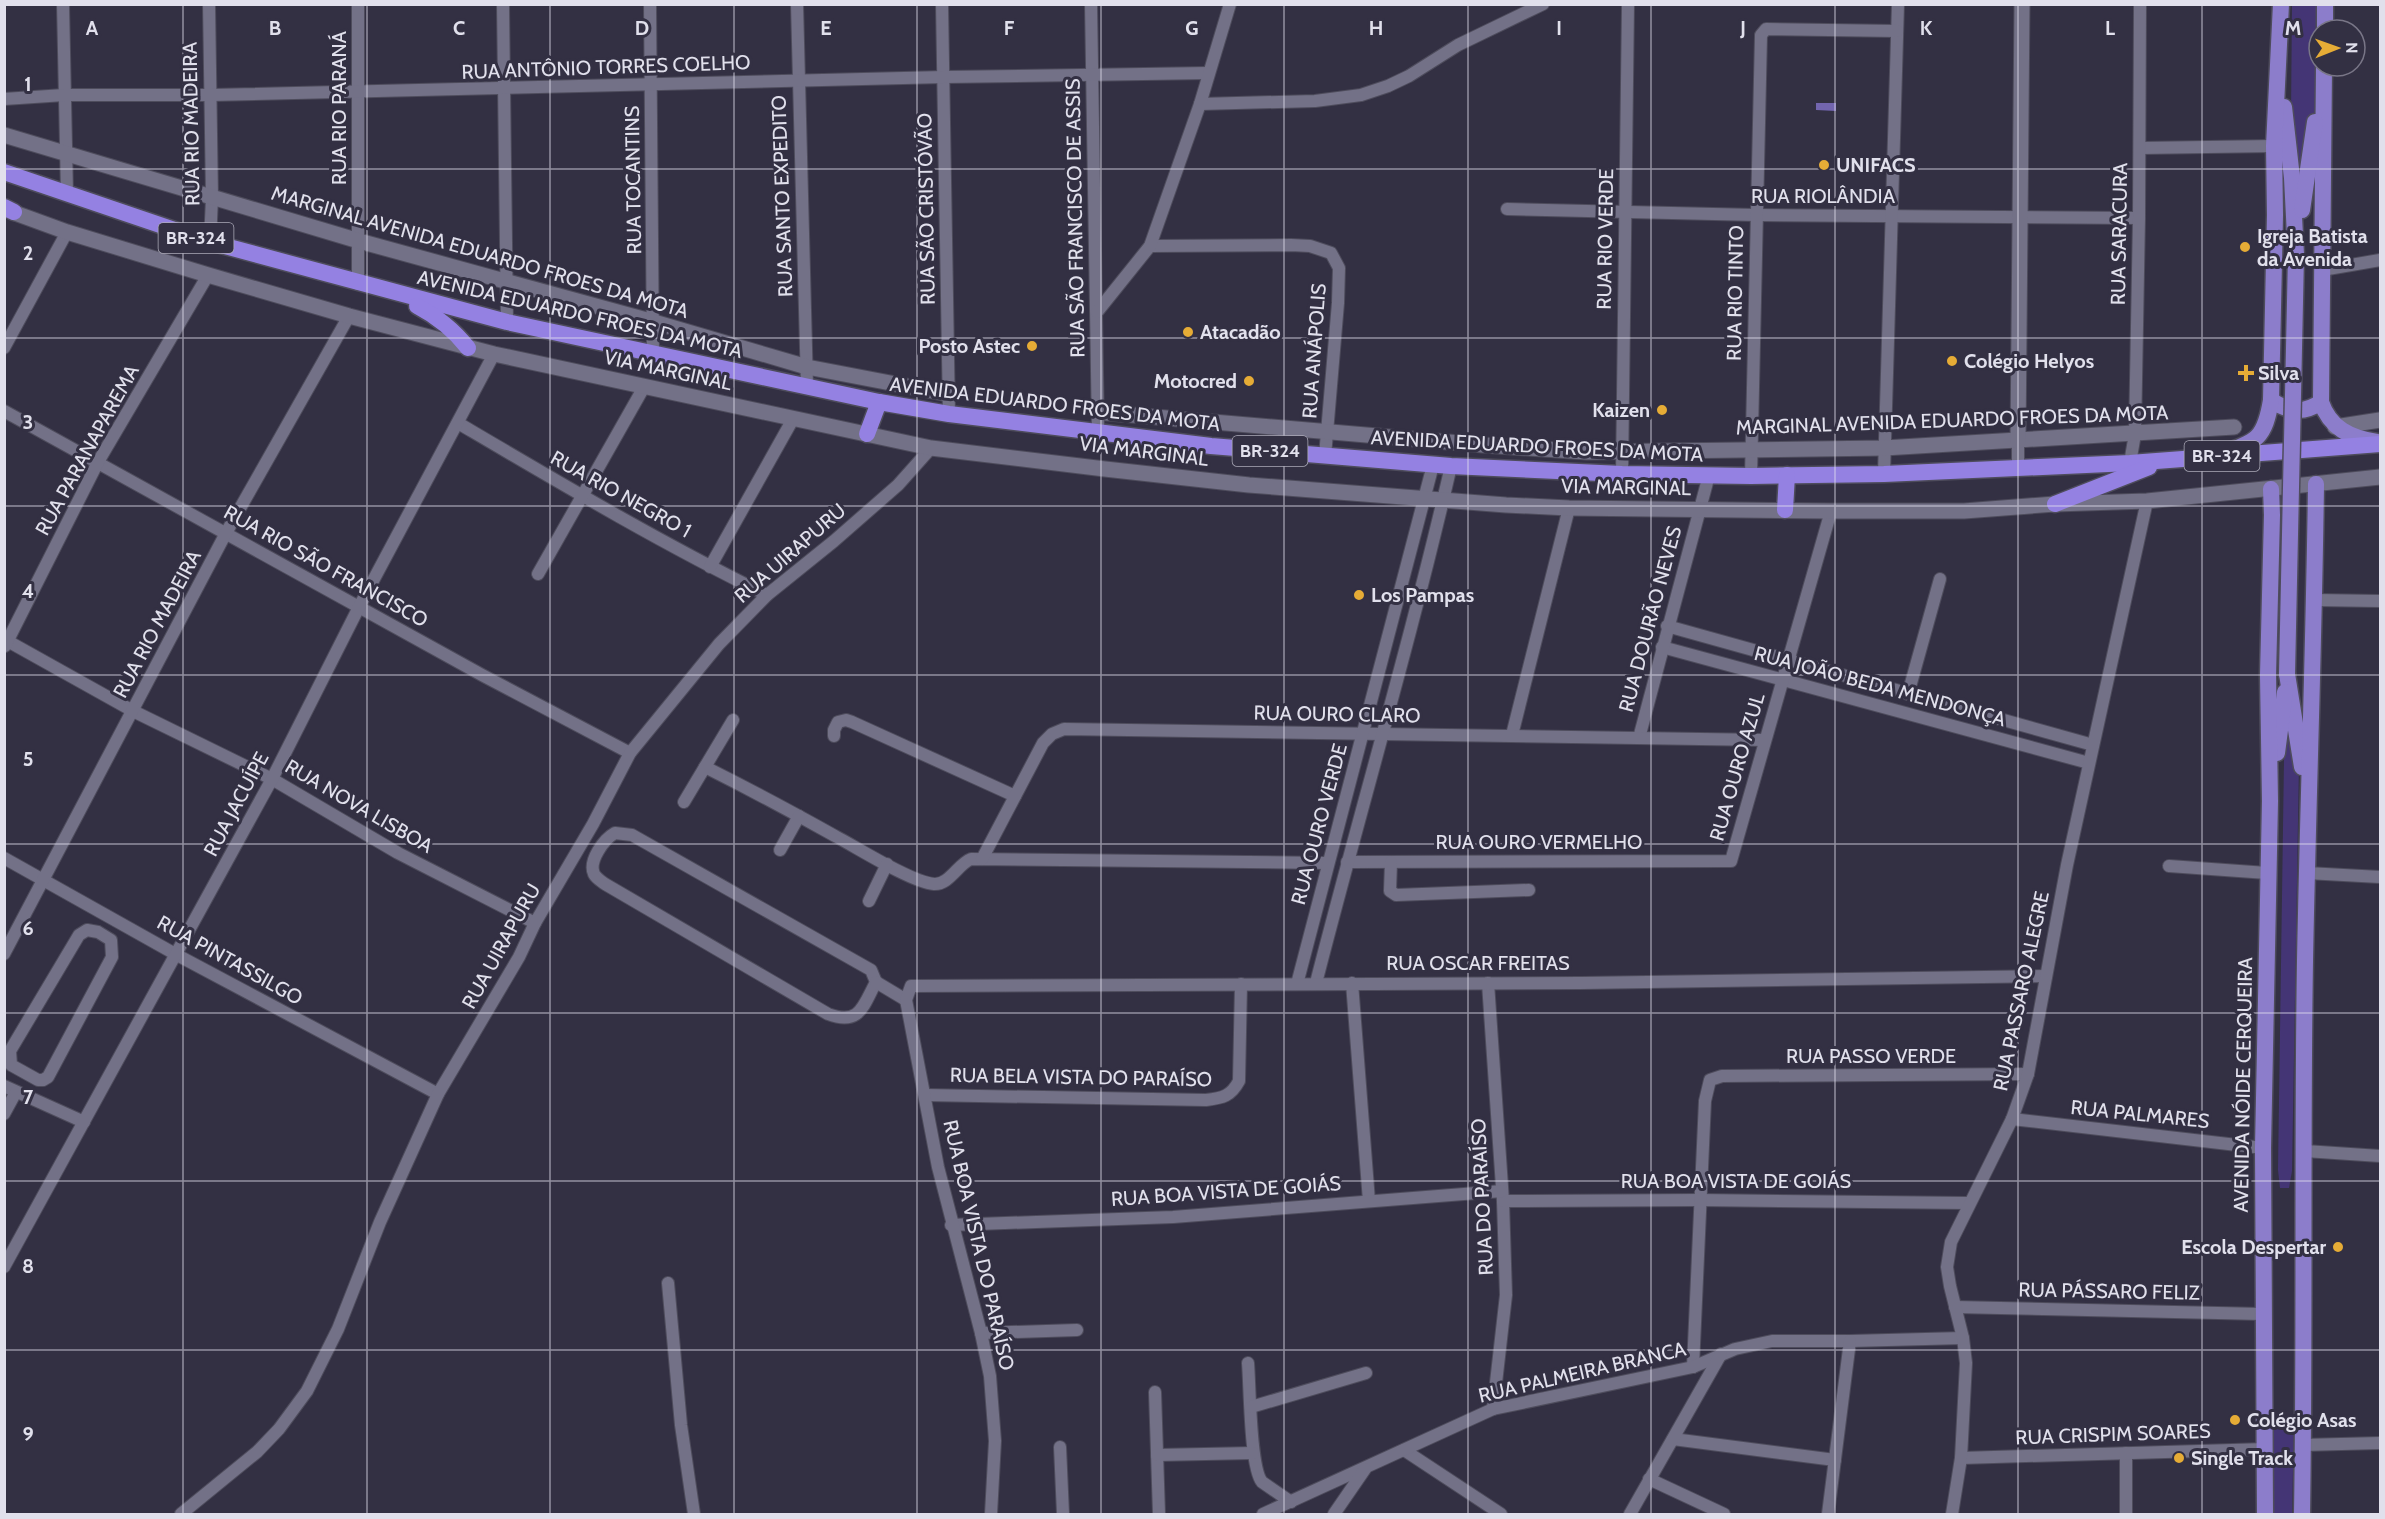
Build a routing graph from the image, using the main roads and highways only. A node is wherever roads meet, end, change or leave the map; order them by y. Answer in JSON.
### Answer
{"nodes":[{"id":1,"x":2281,"y":4,"type":"edge"},
{"id":2,"x":2279,"y":72,"type":"junction"},
{"id":3,"x":2323,"y":78,"type":"edge"},
{"id":4,"x":2323,"y":88,"type":"junction"},
{"id":5,"x":4,"y":172,"type":"edge"},
{"id":6,"x":2296,"y":255,"type":"junction"},
{"id":7,"x":390,"y":292,"type":"junction"},
{"id":8,"x":468,"y":348,"type":"road end"},
{"id":9,"x":2271,"y":400,"type":"junction"},
{"id":10,"x":879,"y":402,"type":"junction"},
{"id":11,"x":2321,"y":402,"type":"junction"},
{"id":12,"x":867,"y":434,"type":"road end"},
{"id":13,"x":2380,"y":443,"type":"edge"},
{"id":14,"x":2212,"y":456,"type":"junction"},
{"id":15,"x":2164,"y":461,"type":"junction"},
{"id":16,"x":1787,"y":476,"type":"junction"},
{"id":17,"x":2316,"y":484,"type":"road end"},
{"id":18,"x":2271,"y":489,"type":"road end"},
{"id":19,"x":2055,"y":504,"type":"road end"},
{"id":20,"x":1785,"y":510,"type":"road end"},
{"id":21,"x":2272,"y":515,"type":"junction"},
{"id":22,"x":2316,"y":516,"type":"junction"},
{"id":23,"x":2287,"y":674,"type":"junction"},
{"id":24,"x":2270,"y":801,"type":"junction"},
{"id":25,"x":2308,"y":810,"type":"junction"},
{"id":26,"x":2265,"y":1515,"type":"edge"},
{"id":27,"x":2302,"y":1515,"type":"edge"}],
"edges":[{"from":1,"to":2,"type":"main road"},
{"from":2,"to":6,"type":"main road"},
{"from":2,"to":9,"type":"main road"},
{"from":3,"to":4,"type":"main road"},
{"from":4,"to":6,"type":"main road"},
{"from":4,"to":11,"type":"main road"},
{"from":5,"to":7,"type":"highway","name":"AVENIDA EDUARDO FROES DA MOTA","number":"BR-324"},
{"from":6,"to":23,"type":"main road","bridge":true},
{"from":7,"to":8,"type":"highway"},
{"from":7,"to":10,"type":"highway","name":"AVENIDA EDUARDO FROES DA MOTA","number":"BR-324"},
{"from":9,"to":11,"type":"main road"},
{"from":9,"to":14,"type":"main road"},
{"from":10,"to":12,"type":"highway"},
{"from":10,"to":16,"type":"highway","name":"AVENIDA EDUARDO FROES DA MOTA","number":"BR-324"},
{"from":11,"to":13,"type":"main road"},
{"from":13,"to":14,"type":"highway","name":"AVENIDA EDUARDO FROES DA MOTA","number":"BR-324"},
{"from":14,"to":15,"type":"highway","name":"AVENIDA EDUARDO FROES DA MOTA","number":"BR-324"},
{"from":15,"to":16,"type":"highway","name":"AVENIDA EDUARDO FROES DA MOTA","number":"BR-324"},
{"from":15,"to":19,"type":"highway"},
{"from":16,"to":20,"type":"highway"},
{"from":17,"to":22,"type":"main road"},
{"from":18,"to":21,"type":"main road","name":"AVENIDA NÓIDE CERQUEIRA"},
{"from":21,"to":22,"type":"main road"},
{"from":21,"to":24,"type":"main road","name":"AVENIDA NÓIDE CERQUEIRA"},
{"from":22,"to":25,"type":"main road"},
{"from":23,"to":24,"type":"main road","name":"AVENIDA NÓIDE CERQUEIRA"},
{"from":23,"to":25,"type":"main road"},
{"from":24,"to":26,"type":"main road","name":"AVENIDA NÓIDE CERQUEIRA"},
{"from":25,"to":27,"type":"main road"}]}
